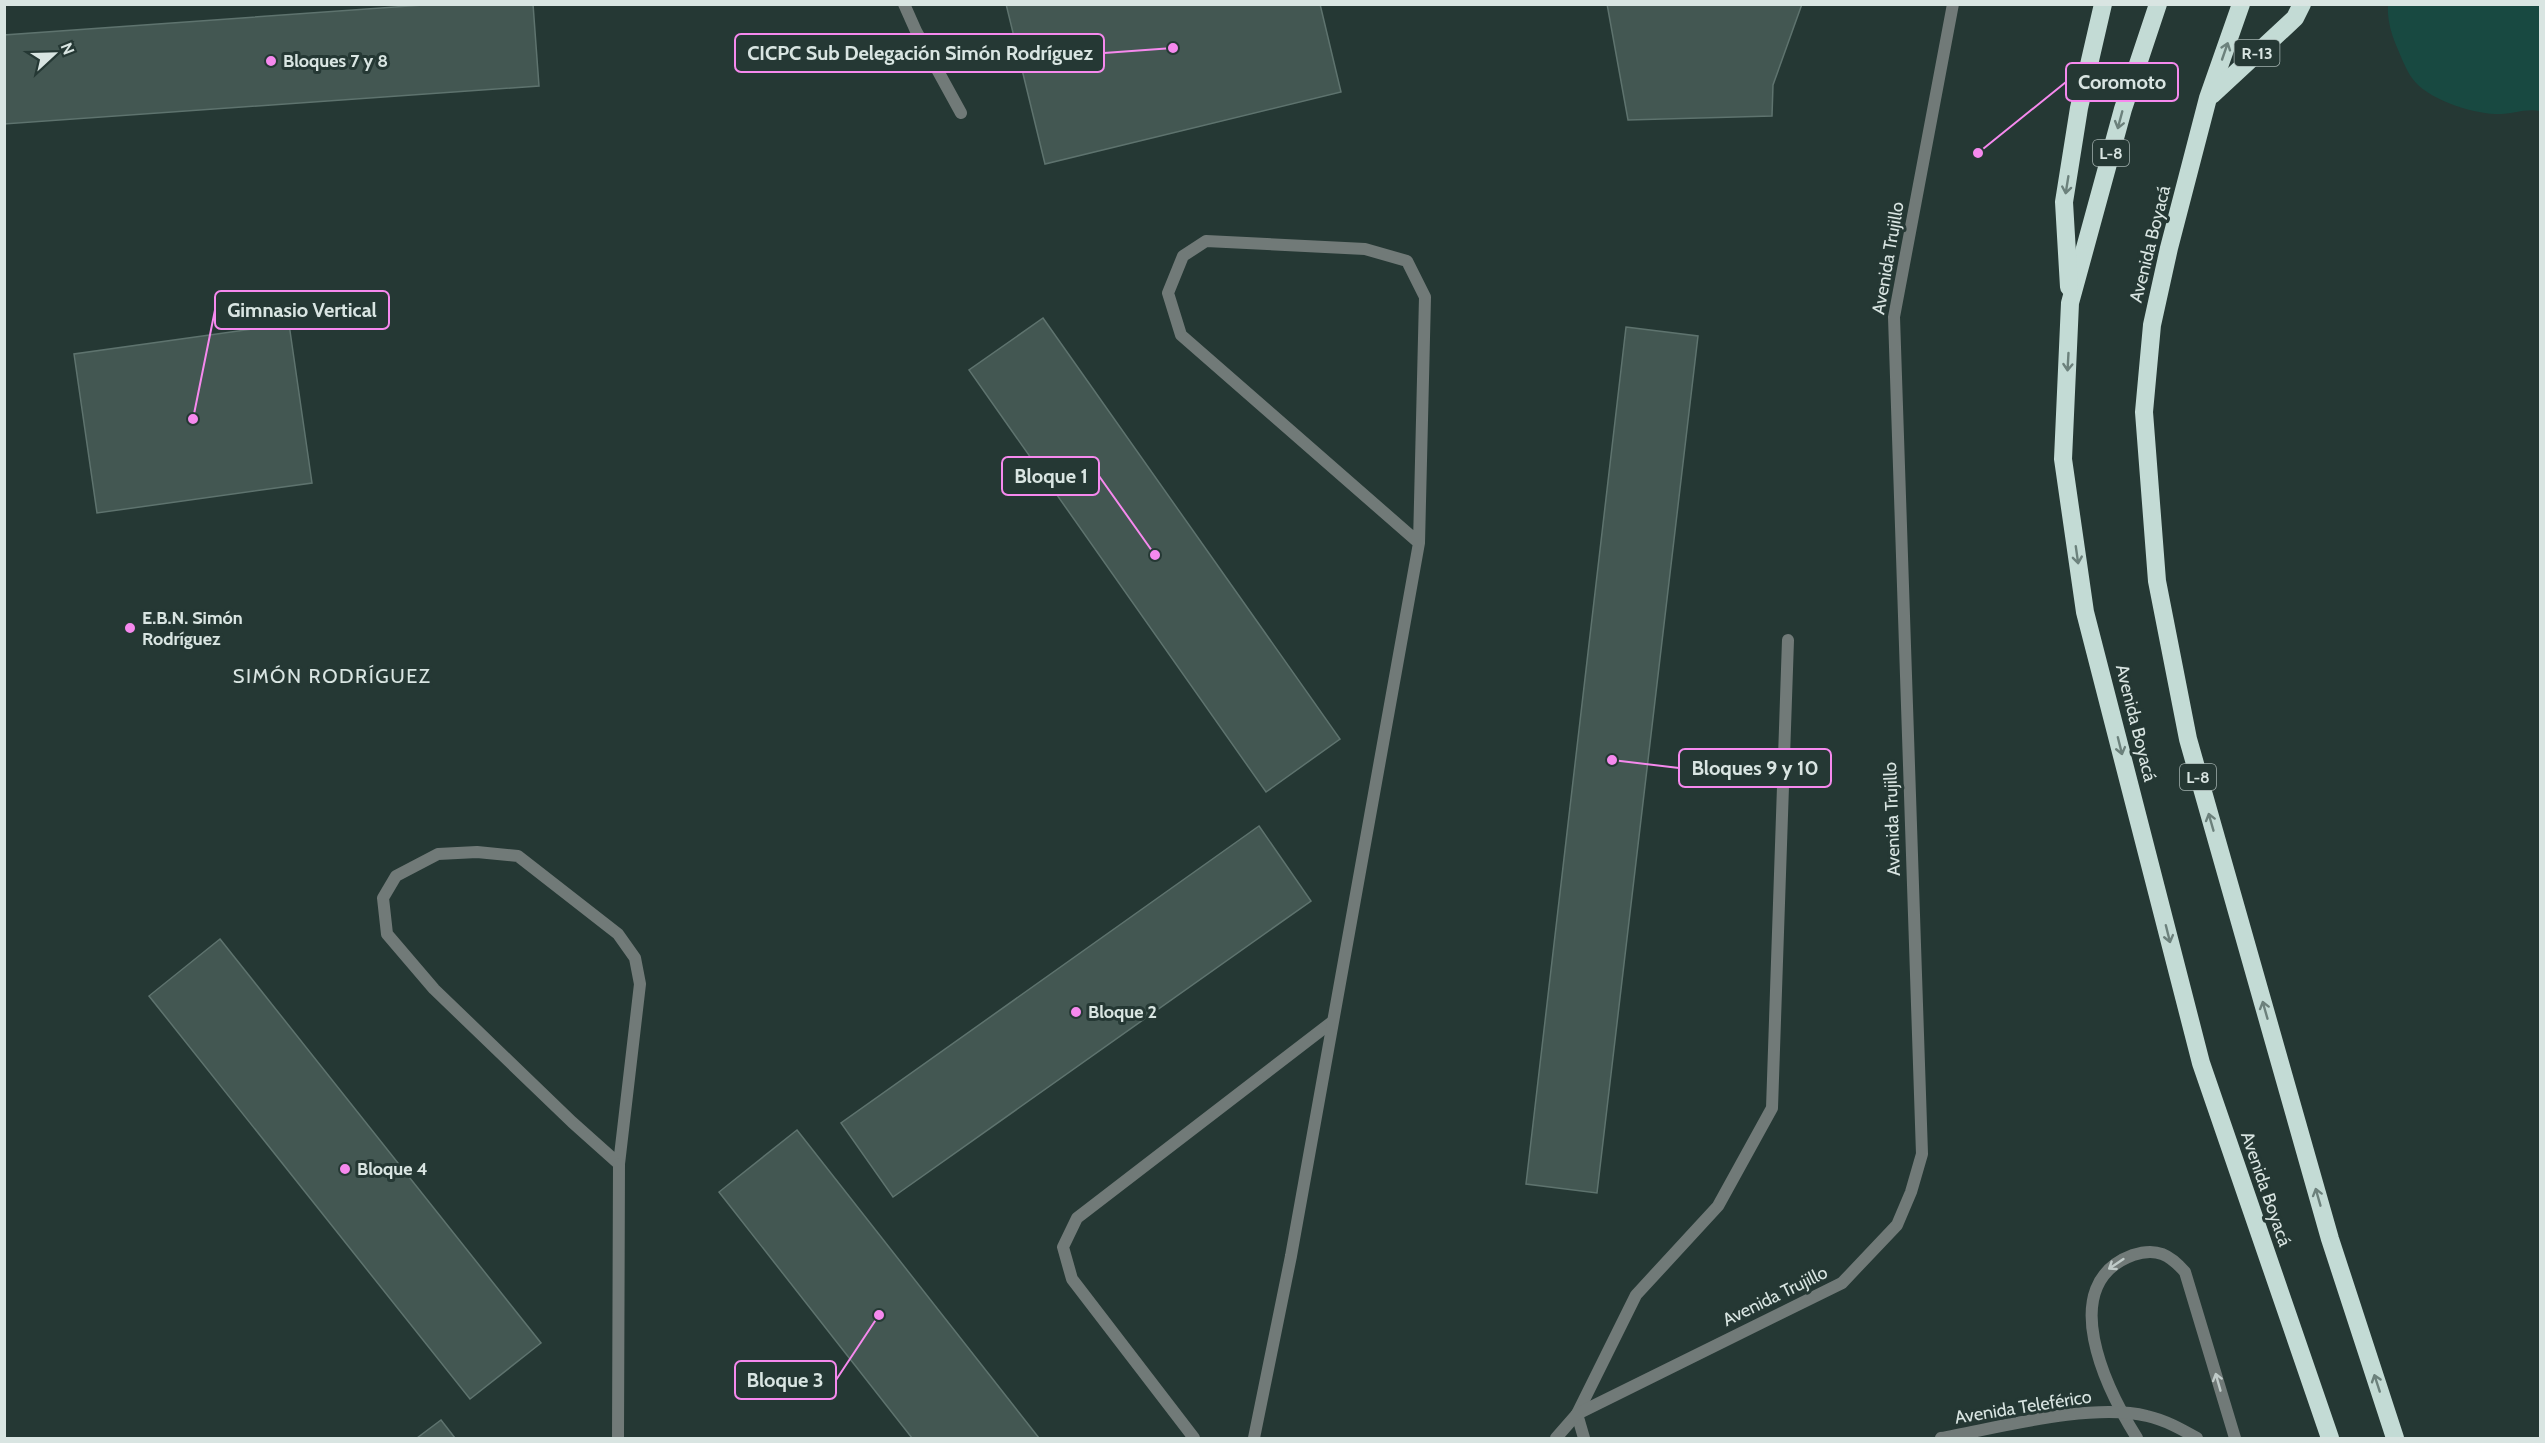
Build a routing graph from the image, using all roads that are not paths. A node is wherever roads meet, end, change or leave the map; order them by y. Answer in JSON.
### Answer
{"nodes":[{"id":1,"x":904,"y":4,"type":"edge"},
{"id":2,"x":1953,"y":4,"type":"edge"},
{"id":3,"x":2103,"y":4,"type":"edge"},
{"id":4,"x":2158,"y":4,"type":"edge"},
{"id":5,"x":2241,"y":4,"type":"edge"},
{"id":6,"x":2301,"y":4,"type":"edge"},
{"id":7,"x":2208,"y":98,"type":"junction"},
{"id":8,"x":961,"y":113,"type":"dead end"},
{"id":9,"x":2070,"y":303,"type":"junction"},
{"id":10,"x":1419,"y":543,"type":"junction"},
{"id":11,"x":1788,"y":640,"type":"dead end"},
{"id":12,"x":1332,"y":1022,"type":"junction"},
{"id":13,"x":619,"y":1164,"type":"junction"},
{"id":14,"x":2121,"y":1412,"type":"junction"},
{"id":15,"x":1578,"y":1414,"type":"junction"},
{"id":16,"x":2183,"y":1433,"type":"edge"},
{"id":17,"x":618,"y":1438,"type":"edge"},
{"id":18,"x":1194,"y":1438,"type":"edge"},
{"id":19,"x":1254,"y":1438,"type":"edge"},
{"id":20,"x":1556,"y":1438,"type":"edge"},
{"id":21,"x":1584,"y":1438,"type":"edge"},
{"id":22,"x":1941,"y":1438,"type":"edge"},
{"id":23,"x":2137,"y":1438,"type":"edge"},
{"id":24,"x":2197,"y":1438,"type":"edge"},
{"id":25,"x":2235,"y":1438,"type":"edge"},
{"id":26,"x":2330,"y":1438,"type":"edge"},
{"id":27,"x":2396,"y":1438,"type":"edge"}],
"edges":[{"from":1,"to":8,"type":"street"},
{"from":2,"to":15,"type":"street","name":"Avenida Trujillo"},
{"from":3,"to":9,"type":"highway","one_way":true},
{"from":4,"to":9,"type":"highway","name":"Avenida Boyacá","number":"L-8","one_way":true},
{"from":7,"to":5,"type":"highway","name":"Avenida Boyacá","number":"L-8","one_way":true},
{"from":6,"to":7,"type":"highway","number":"R-13"},
{"from":27,"to":7,"type":"highway","name":"Avenida Boyacá","number":"L-8","one_way":true},
{"from":9,"to":26,"type":"highway","name":"Avenida Boyacá","number":"L-8","one_way":true},
{"from":10,"to":10,"type":"street"},
{"from":10,"to":12,"type":"street"},
{"from":11,"to":15,"type":"street"},
{"from":12,"to":18,"type":"street"},
{"from":12,"to":19,"type":"street"},
{"from":13,"to":13,"type":"street"},
{"from":13,"to":17,"type":"street"},
{"from":14,"to":16,"type":"street","name":"Avenida Teleférico"},
{"from":14,"to":22,"type":"street","name":"Avenida Teleférico"},
{"from":14,"to":23,"type":"street"},
{"from":25,"to":14,"type":"street","one_way":true},
{"from":15,"to":20,"type":"street","name":"Avenida Trujillo"},
{"from":15,"to":21,"type":"street"},
{"from":16,"to":24,"type":"street","name":"Avenida Teleférico"}]}
